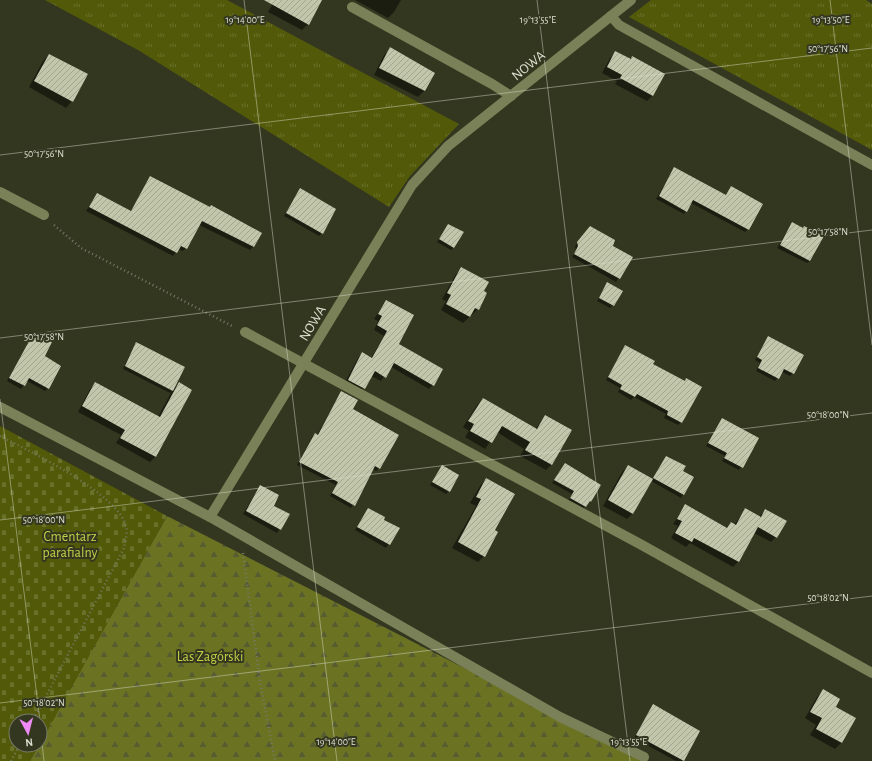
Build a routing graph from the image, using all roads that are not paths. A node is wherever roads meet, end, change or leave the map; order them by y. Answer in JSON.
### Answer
{"nodes":[{"id":1,"x":631,"y":0,"type":"edge"},
{"id":2,"x":352,"y":7,"type":"dead end"},
{"id":3,"x":610,"y":16,"type":"junction"},
{"id":4,"x":511,"y":96,"type":"junction"},
{"id":5,"x":872,"y":164,"type":"edge"},
{"id":6,"x":0,"y":192,"type":"edge"},
{"id":7,"x":44,"y":216,"type":"road end"},
{"id":8,"x":245,"y":332,"type":"road end"},
{"id":9,"x":303,"y":364,"type":"junction"},
{"id":10,"x":0,"y":407,"type":"edge"},
{"id":11,"x":210,"y":517,"type":"junction"},
{"id":12,"x":872,"y":673,"type":"edge"},
{"id":13,"x":644,"y":757,"type":"dead end"}],
"edges":[{"from":1,"to":3,"type":"street","name":"NOWA"},
{"from":2,"to":4,"type":"street"},
{"from":3,"to":4,"type":"street","name":"NOWA"},
{"from":3,"to":5,"type":"street"},
{"from":4,"to":9,"type":"street","name":"NOWA"},
{"from":6,"to":7,"type":"street"},
{"from":8,"to":9,"type":"street"},
{"from":9,"to":11,"type":"street","name":"NOWA"},
{"from":9,"to":12,"type":"street"},
{"from":10,"to":11,"type":"street"},
{"from":11,"to":13,"type":"street"}]}
